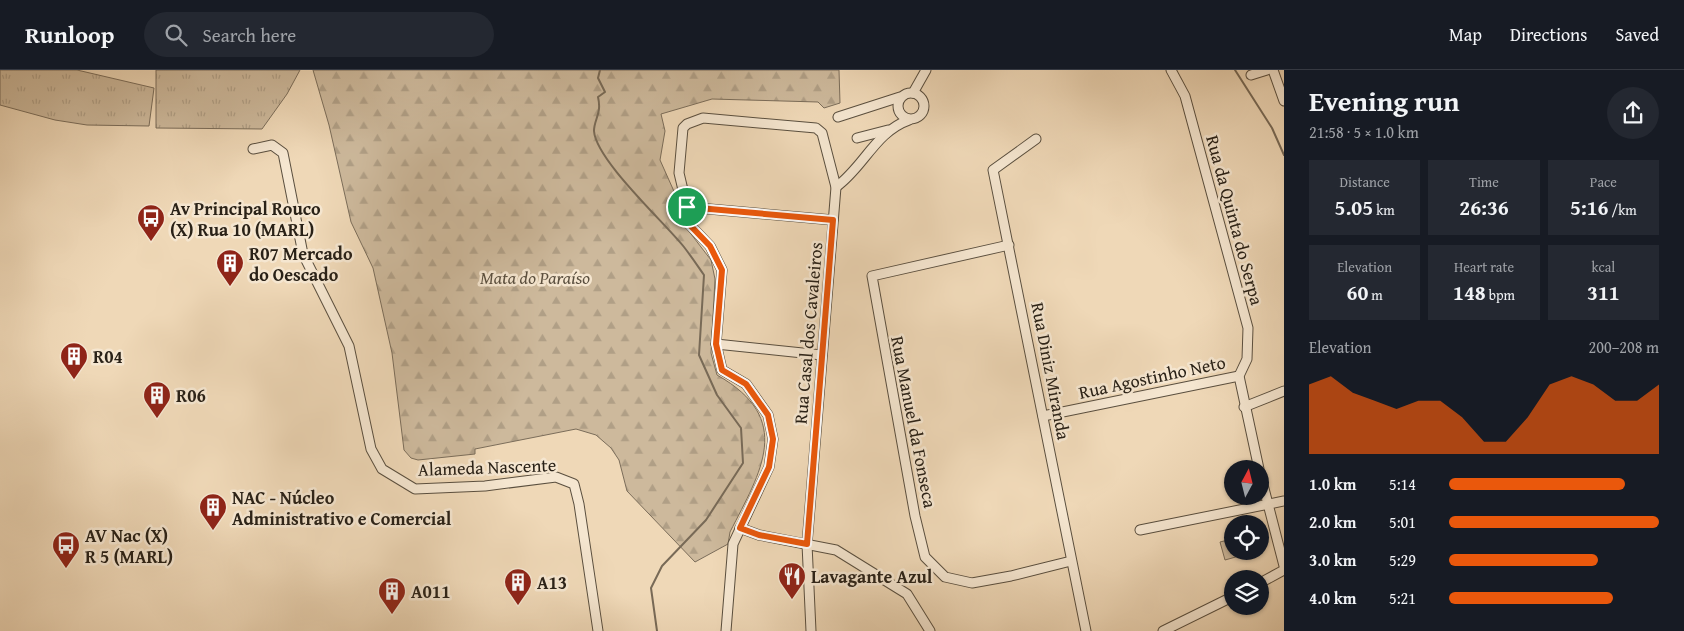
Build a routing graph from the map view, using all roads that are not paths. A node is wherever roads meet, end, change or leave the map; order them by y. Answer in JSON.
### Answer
{"nodes":[{"id":1,"x":926,"y":70,"type":"edge"},
{"id":2,"x":1171,"y":70,"type":"edge"},
{"id":3,"x":1267,"y":70,"type":"edge"},
{"id":4,"x":1273,"y":70,"type":"edge"},
{"id":5,"x":1255,"y":73,"type":"edge"},
{"id":6,"x":913,"y":93,"type":"junction"},
{"id":7,"x":900,"y":97,"type":"junction"},
{"id":8,"x":1284,"y":101,"type":"edge"},
{"id":9,"x":838,"y":117,"type":"dead end"},
{"id":10,"x":909,"y":120,"type":"junction"},
{"id":11,"x":888,"y":130,"type":"junction"},
{"id":12,"x":857,"y":138,"type":"dead end"},
{"id":13,"x":1036,"y":140,"type":"dead end"},
{"id":14,"x":253,"y":149,"type":"dead end"},
{"id":15,"x":836,"y":188,"type":"junction"},
{"id":16,"x":687,"y":207,"type":"junction"},
{"id":17,"x":833,"y":220,"type":"junction"},
{"id":18,"x":1009,"y":245,"type":"junction"},
{"id":19,"x":716,"y":344,"type":"junction"},
{"id":20,"x":822,"y":355,"type":"junction"},
{"id":21,"x":1239,"y":376,"type":"junction"},
{"id":22,"x":1284,"y":391,"type":"edge"},
{"id":23,"x":1244,"y":407,"type":"junction"},
{"id":24,"x":1043,"y":416,"type":"junction"},
{"id":25,"x":1257,"y":460,"type":"edge"},
{"id":26,"x":1284,"y":500,"type":"edge"},
{"id":27,"x":1269,"y":504,"type":"edge"},
{"id":28,"x":1263,"y":505,"type":"edge"},
{"id":29,"x":1268,"y":505,"type":"edge"},
{"id":30,"x":740,"y":528,"type":"junction"},
{"id":31,"x":1140,"y":530,"type":"dead end"},
{"id":32,"x":807,"y":544,"type":"junction"},
{"id":33,"x":1071,"y":562,"type":"junction"},
{"id":34,"x":1284,"y":566,"type":"edge"},
{"id":35,"x":1284,"y":570,"type":"edge"},
{"id":36,"x":1269,"y":578,"type":"edge"},
{"id":37,"x":1224,"y":602,"type":"edge"},
{"id":38,"x":1182,"y":627,"type":"edge"},
{"id":39,"x":598,"y":631,"type":"edge"},
{"id":40,"x":726,"y":631,"type":"edge"},
{"id":41,"x":811,"y":631,"type":"edge"},
{"id":42,"x":930,"y":631,"type":"edge"},
{"id":43,"x":1086,"y":631,"type":"edge"},
{"id":44,"x":1163,"y":631,"type":"edge"}],
"edges":[{"from":1,"to":6,"type":"street"},
{"from":2,"to":21,"type":"street","name":"Rua da Quinta do Serpa"},
{"from":3,"to":5,"type":"street"},
{"from":4,"to":8,"type":"street"},
{"from":6,"to":7,"type":"street"},
{"from":6,"to":10,"type":"street"},
{"from":7,"to":9,"type":"street"},
{"from":7,"to":10,"type":"street"},
{"from":10,"to":11,"type":"street"},
{"from":11,"to":12,"type":"street"},
{"from":11,"to":15,"type":"street"},
{"from":13,"to":18,"type":"street","name":"Rua Diniz Miranda"},
{"from":14,"to":39,"type":"street","name":"Alameda Nascente"},
{"from":15,"to":16,"type":"street","name":"Rua Casal dos Cavaleiros"},
{"from":15,"to":17,"type":"street","name":"Rua Casal dos Cavaleiros"},
{"from":16,"to":17,"type":"street"},
{"from":16,"to":19,"type":"street"},
{"from":17,"to":20,"type":"street","name":"Rua Casal dos Cavaleiros"},
{"from":18,"to":24,"type":"street","name":"Rua Diniz Miranda"},
{"from":18,"to":33,"type":"street","name":"Rua Manuel da Fonseca"},
{"from":19,"to":20,"type":"street"},
{"from":19,"to":30,"type":"street"},
{"from":20,"to":32,"type":"street","name":"Rua Casal dos Cavaleiros"},
{"from":21,"to":23,"type":"street","name":"Rua da Quinta do Serpa"},
{"from":21,"to":24,"type":"street","name":"Rua Agostinho Neto"},
{"from":22,"to":23,"type":"street"},
{"from":23,"to":25,"type":"street","name":"Rua da Quinta do Serpa"},
{"from":24,"to":33,"type":"street","name":"Rua Diniz Miranda"},
{"from":26,"to":27,"type":"street"},
{"from":28,"to":31,"type":"street"},
{"from":29,"to":34,"type":"street"},
{"from":30,"to":32,"type":"street"},
{"from":30,"to":40,"type":"street"},
{"from":32,"to":41,"type":"street","name":"Rua Casal dos Cavaleiros"},
{"from":32,"to":42,"type":"street"},
{"from":33,"to":43,"type":"street","name":"Rua Diniz Miranda"},
{"from":35,"to":36,"type":"street"},
{"from":37,"to":38,"type":"street"},
{"from":38,"to":44,"type":"street"}]}
